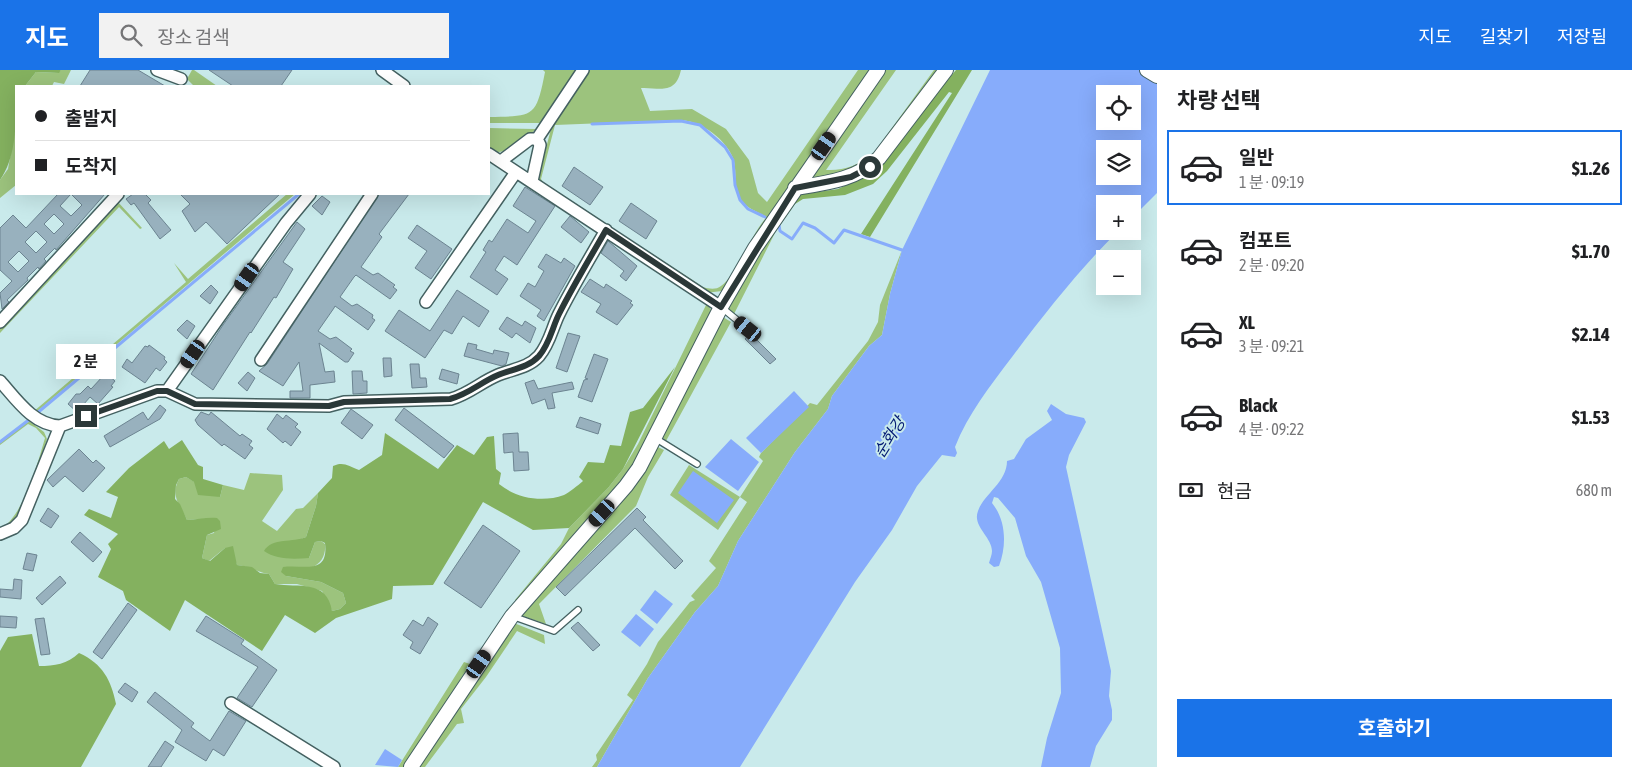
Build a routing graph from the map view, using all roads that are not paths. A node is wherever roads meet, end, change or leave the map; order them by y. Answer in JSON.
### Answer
{"nodes":[{"id":1,"x":157,"y":70,"type":"edge"},
{"id":2,"x":382,"y":70,"type":"edge"},
{"id":3,"x":583,"y":70,"type":"edge"},
{"id":4,"x":878,"y":70,"type":"edge"},
{"id":5,"x":946,"y":70,"type":"edge"},
{"id":6,"x":1147,"y":70,"type":"edge"},
{"id":7,"x":183,"y":76,"type":"edge"},
{"id":8,"x":1157,"y":76,"type":"edge"},
{"id":9,"x":403,"y":85,"type":"edge"},
{"id":10,"x":537,"y":139,"type":"junction"},
{"id":11,"x":490,"y":155,"type":"edge"},
{"id":12,"x":501,"y":161,"type":"junction"},
{"id":13,"x":516,"y":172,"type":"junction"},
{"id":14,"x":532,"y":181,"type":"junction"},
{"id":15,"x":795,"y":188,"type":"junction"},
{"id":16,"x":117,"y":195,"type":"edge"},
{"id":17,"x":309,"y":195,"type":"edge"},
{"id":18,"x":371,"y":195,"type":"edge"},
{"id":19,"x":606,"y":230,"type":"junction"},
{"id":20,"x":426,"y":302,"type":"dead end"},
{"id":21,"x":721,"y":307,"type":"junction"},
{"id":22,"x":0,"y":322,"type":"edge"},
{"id":23,"x":748,"y":329,"type":"dead end"},
{"id":24,"x":261,"y":360,"type":"dead end"},
{"id":25,"x":0,"y":381,"type":"edge"},
{"id":26,"x":167,"y":391,"type":"junction"},
{"id":27,"x":60,"y":426,"type":"junction"},
{"id":28,"x":655,"y":438,"type":"junction"},
{"id":29,"x":697,"y":464,"type":"dead end"},
{"id":30,"x":0,"y":534,"type":"edge"},
{"id":31,"x":578,"y":610,"type":"dead end"},
{"id":32,"x":512,"y":616,"type":"junction"},
{"id":33,"x":231,"y":703,"type":"dead end"},
{"id":34,"x":334,"y":767,"type":"edge"},
{"id":35,"x":411,"y":767,"type":"edge"}],
"edges":[{"from":1,"to":7,"type":"street"},
{"from":2,"to":9,"type":"street"},
{"from":3,"to":10,"type":"street"},
{"from":4,"to":15,"type":"street"},
{"from":5,"to":15,"type":"street"},
{"from":6,"to":8,"type":"street"},
{"from":10,"to":12,"type":"street"},
{"from":10,"to":14,"type":"street"},
{"from":11,"to":12,"type":"street"},
{"from":12,"to":13,"type":"street"},
{"from":13,"to":14,"type":"street"},
{"from":13,"to":20,"type":"street"},
{"from":14,"to":19,"type":"street"},
{"from":15,"to":21,"type":"street"},
{"from":16,"to":22,"type":"street"},
{"from":17,"to":26,"type":"street"},
{"from":18,"to":24,"type":"street"},
{"from":19,"to":21,"type":"street"},
{"from":19,"to":26,"type":"street"},
{"from":21,"to":23,"type":"lane"},
{"from":21,"to":28,"type":"street"},
{"from":25,"to":27,"type":"street"},
{"from":26,"to":27,"type":"street"},
{"from":27,"to":30,"type":"street"},
{"from":28,"to":29,"type":"lane"},
{"from":28,"to":32,"type":"street"},
{"from":31,"to":32,"type":"lane"},
{"from":32,"to":35,"type":"street"},
{"from":33,"to":34,"type":"street"}]}
